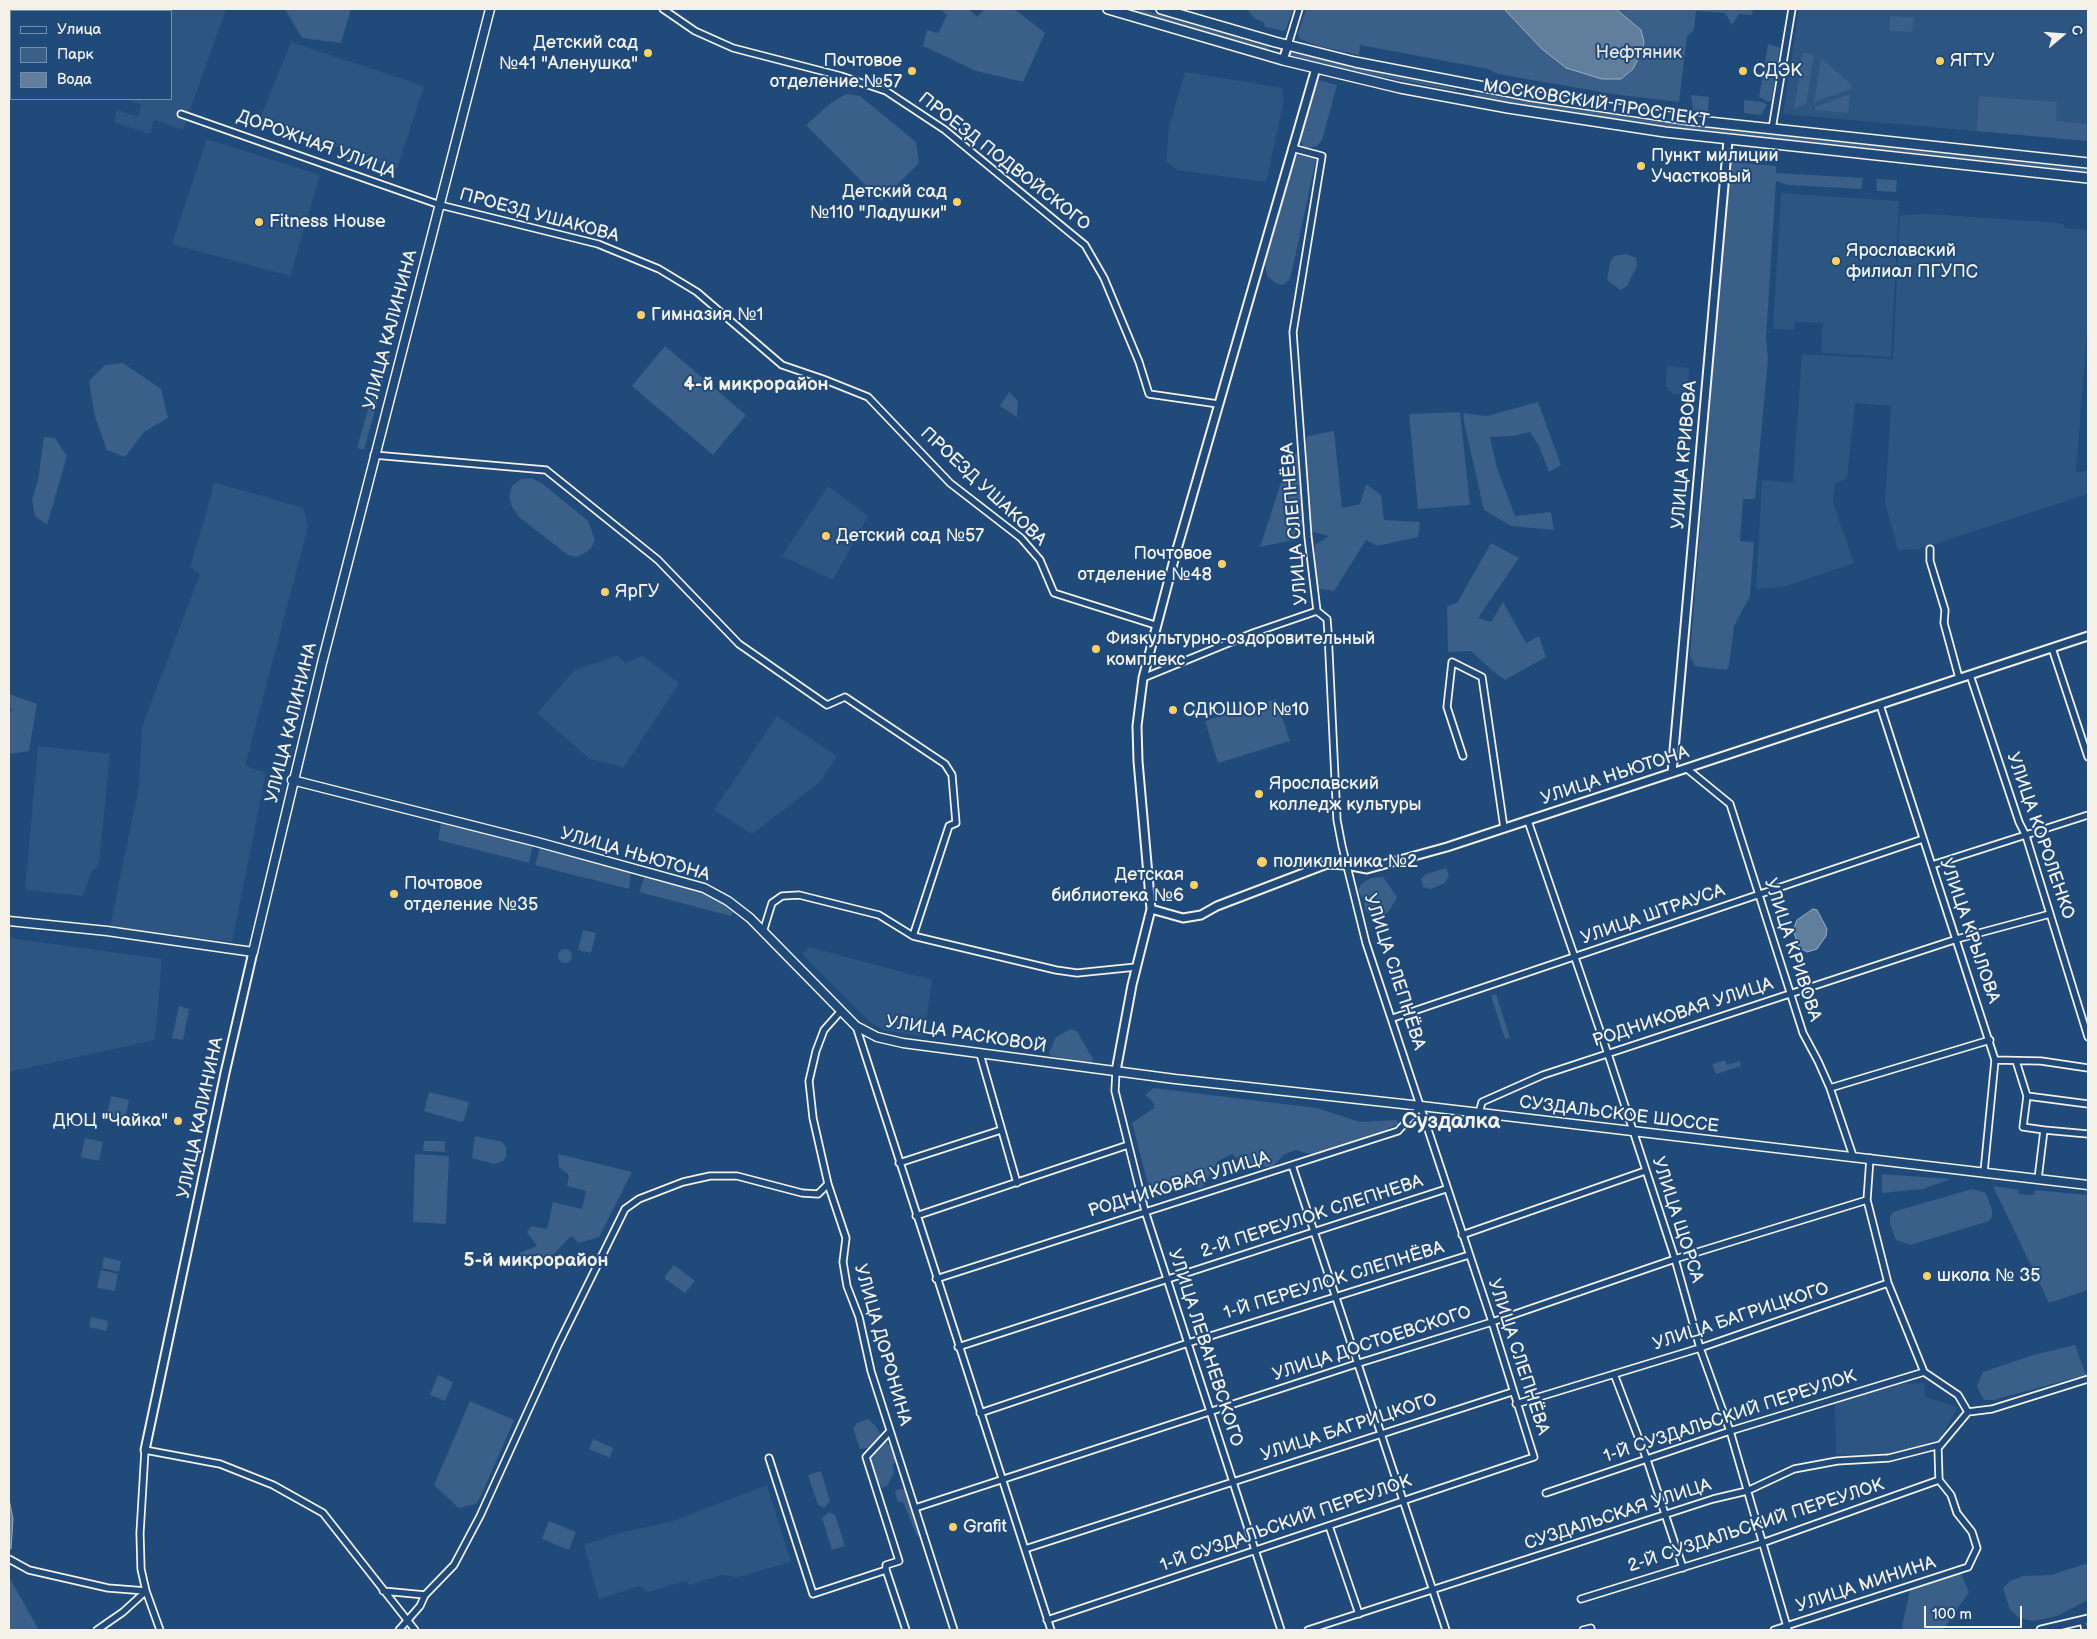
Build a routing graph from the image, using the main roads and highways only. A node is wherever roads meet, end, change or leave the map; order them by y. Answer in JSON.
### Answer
{"nodes":[{"id":1,"x":490,"y":9,"type":"edge"},
{"id":2,"x":1108,"y":9,"type":"edge"},
{"id":3,"x":1161,"y":9,"type":"edge"},
{"id":4,"x":1468,"y":85,"type":"junction"},
{"id":5,"x":1464,"y":100,"type":"junction"},
{"id":6,"x":2088,"y":163,"type":"edge"},
{"id":7,"x":2088,"y":178,"type":"edge"},
{"id":8,"x":292,"y":780,"type":"junction"},
{"id":9,"x":9,"y":921,"type":"edge"},
{"id":10,"x":763,"y":932,"type":"joint"},
{"id":11,"x":1116,"y":1071,"type":"joint"},
{"id":12,"x":2088,"y":1185,"type":"edge"}],
"edges":[{"from":1,"to":8,"type":"main road","name":"УЛИЦА КАЛИНИНА"},
{"from":2,"to":5,"type":"main road","name":"МОСКОВСКИЙ ПРОСПЕКТ"},
{"from":3,"to":4,"type":"main road","name":"МОСКОВСКИЙ ПРОСПЕКТ"},
{"from":4,"to":5,"type":"main road"},
{"from":4,"to":6,"type":"main road","name":"МОСКОВСКИЙ ПРОСПЕКТ"},
{"from":5,"to":7,"type":"main road","name":"МОСКОВСКИЙ ПРОСПЕКТ"},
{"from":8,"to":9,"type":"main road","name":"УЛИЦА КАЛИНИНА"},
{"from":8,"to":10,"type":"main road","name":"УЛИЦА НЬЮТОНА"},
{"from":10,"to":11,"type":"main road","name":"УЛИЦА РАСКОВОЙ"},
{"from":11,"to":12,"type":"main road","name":"СУЗДАЛЬСКОЕ ШОССЕ"}]}
